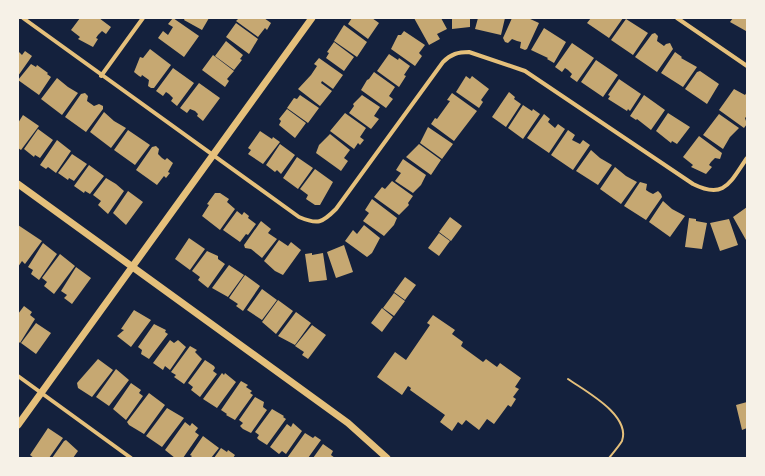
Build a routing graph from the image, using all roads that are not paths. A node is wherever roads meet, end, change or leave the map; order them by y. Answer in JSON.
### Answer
{"nodes":[{"id":1,"x":23,"y":18,"type":"edge"},
{"id":2,"x":143,"y":18,"type":"edge"},
{"id":3,"x":312,"y":18,"type":"edge"},
{"id":4,"x":677,"y":18,"type":"edge"},
{"id":5,"x":747,"y":66,"type":"edge"},
{"id":6,"x":101,"y":76,"type":"junction"},
{"id":7,"x":213,"y":155,"type":"junction"},
{"id":8,"x":747,"y":158,"type":"edge"},
{"id":9,"x":18,"y":184,"type":"edge"},
{"id":10,"x":132,"y":267,"type":"junction"},
{"id":11,"x":18,"y":376,"type":"edge"},
{"id":12,"x":41,"y":393,"type":"junction"},
{"id":13,"x":18,"y":425,"type":"edge"},
{"id":14,"x":131,"y":458,"type":"edge"},
{"id":15,"x":387,"y":458,"type":"edge"}],
"edges":[{"from":1,"to":6,"type":"street"},
{"from":2,"to":6,"type":"street"},
{"from":3,"to":7,"type":"street"},
{"from":4,"to":5,"type":"street"},
{"from":6,"to":7,"type":"street"},
{"from":7,"to":8,"type":"street"},
{"from":7,"to":10,"type":"street"},
{"from":9,"to":10,"type":"street"},
{"from":10,"to":12,"type":"street"},
{"from":10,"to":15,"type":"street"},
{"from":11,"to":12,"type":"street"},
{"from":12,"to":13,"type":"street"},
{"from":12,"to":14,"type":"street"}]}
